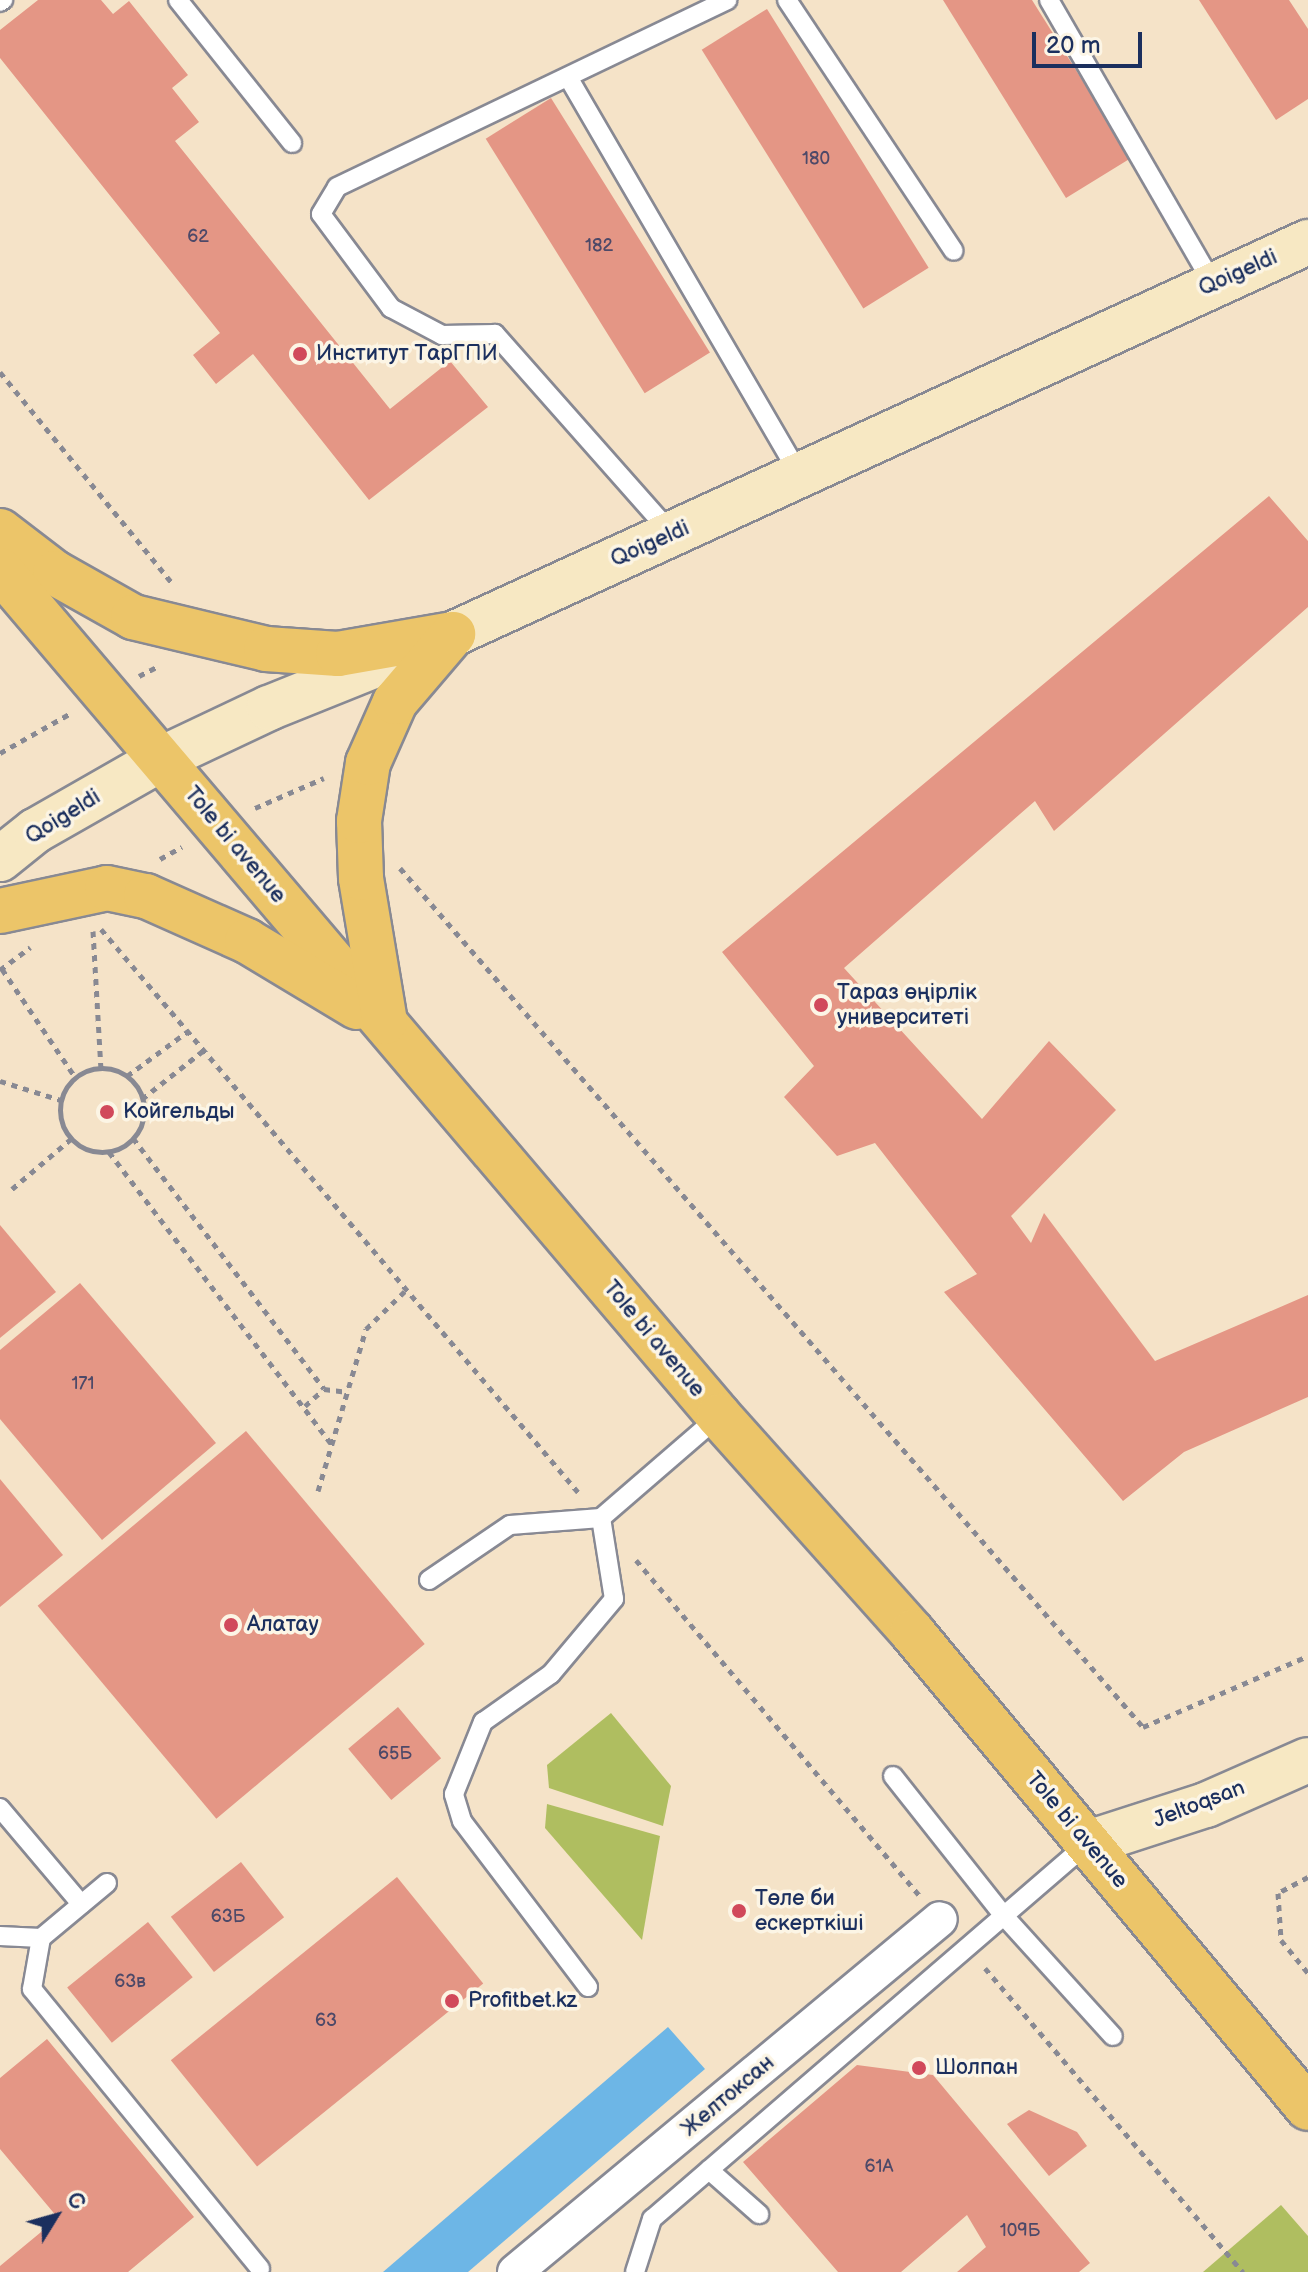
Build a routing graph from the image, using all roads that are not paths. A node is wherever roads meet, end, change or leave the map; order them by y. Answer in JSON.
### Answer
{"nodes":[{"id":1,"x":178,"y":0,"type":"edge"},
{"id":2,"x":728,"y":0,"type":"edge"},
{"id":3,"x":787,"y":0,"type":"edge"},
{"id":4,"x":1049,"y":0,"type":"edge"},
{"id":5,"x":568,"y":77,"type":"junction"},
{"id":6,"x":292,"y":143,"type":"dead end"},
{"id":7,"x":1308,"y":242,"type":"edge"},
{"id":8,"x":954,"y":251,"type":"dead end"},
{"id":9,"x":1213,"y":284,"type":"junction"},
{"id":10,"x":800,"y":476,"type":"junction"},
{"id":11,"x":0,"y":531,"type":"edge"},
{"id":12,"x":671,"y":533,"type":"junction"},
{"id":13,"x":0,"y":570,"type":"edge"},
{"id":14,"x":453,"y":634,"type":"junction"},
{"id":15,"x":161,"y":759,"type":"junction"},
{"id":16,"x":0,"y":859,"type":"edge"},
{"id":17,"x":0,"y":911,"type":"edge"},
{"id":18,"x":386,"y":1025,"type":"junction"},
{"id":19,"x":719,"y":1416,"type":"junction"},
{"id":20,"x":601,"y":1518,"type":"junction"},
{"id":21,"x":429,"y":1580,"type":"dead end"},
{"id":22,"x":1308,"y":1760,"type":"edge"},
{"id":23,"x":893,"y":1776,"type":"dead end"},
{"id":24,"x":0,"y":1808,"type":"edge"},
{"id":25,"x":1088,"y":1843,"type":"junction"},
{"id":26,"x":107,"y":1883,"type":"dead end"},
{"id":27,"x":81,"y":1904,"type":"junction"},
{"id":28,"x":1004,"y":1916,"type":"junction"},
{"id":29,"x":940,"y":1919,"type":"road end"},
{"id":30,"x":0,"y":1936,"type":"edge"},
{"id":31,"x":41,"y":1938,"type":"junction"},
{"id":32,"x":588,"y":1987,"type":"dead end"},
{"id":33,"x":1113,"y":2036,"type":"dead end"},
{"id":34,"x":1308,"y":2108,"type":"edge"},
{"id":35,"x":709,"y":2170,"type":"junction"},
{"id":36,"x":759,"y":2214,"type":"dead end"},
{"id":37,"x":260,"y":2269,"type":"dead end"},
{"id":38,"x":515,"y":2272,"type":"edge"},
{"id":39,"x":635,"y":2272,"type":"edge"}],
"edges":[{"from":1,"to":6,"type":"lane"},
{"from":2,"to":5,"type":"lane"},
{"from":3,"to":8,"type":"lane"},
{"from":4,"to":9,"type":"lane"},
{"from":5,"to":10,"type":"lane"},
{"from":5,"to":12,"type":"lane"},
{"from":7,"to":9,"type":"street","name":"Qoigeldi"},
{"from":9,"to":10,"type":"street","name":"Qoigeldi"},
{"from":10,"to":12,"type":"street","name":"Qoigeldi"},
{"from":11,"to":14,"type":"main road"},
{"from":12,"to":14,"type":"street","name":"Qoigeldi"},
{"from":13,"to":15,"type":"main road","name":"Tole bi avenue"},
{"from":14,"to":15,"type":"street","name":"Qoigeldi"},
{"from":14,"to":18,"type":"main road"},
{"from":15,"to":16,"type":"street","name":"Qoigeldi"},
{"from":15,"to":18,"type":"main road","name":"Tole bi avenue"},
{"from":17,"to":18,"type":"main road"},
{"from":18,"to":19,"type":"main road","name":"Tole bi avenue"},
{"from":19,"to":20,"type":"lane"},
{"from":19,"to":25,"type":"main road","name":"Tole bi avenue"},
{"from":20,"to":21,"type":"lane"},
{"from":20,"to":32,"type":"lane"},
{"from":22,"to":25,"type":"street","name":"Jeltoqsan"},
{"from":23,"to":28,"type":"lane"},
{"from":24,"to":27,"type":"lane"},
{"from":25,"to":28,"type":"lane"},
{"from":25,"to":34,"type":"main road","name":"Tole bi avenue"},
{"from":26,"to":27,"type":"lane"},
{"from":27,"to":31,"type":"lane"},
{"from":28,"to":33,"type":"lane"},
{"from":28,"to":35,"type":"lane"},
{"from":29,"to":38,"type":"street","name":"Желтоксан"},
{"from":30,"to":31,"type":"lane"},
{"from":31,"to":37,"type":"lane"},
{"from":35,"to":36,"type":"lane"},
{"from":35,"to":39,"type":"lane"}]}
